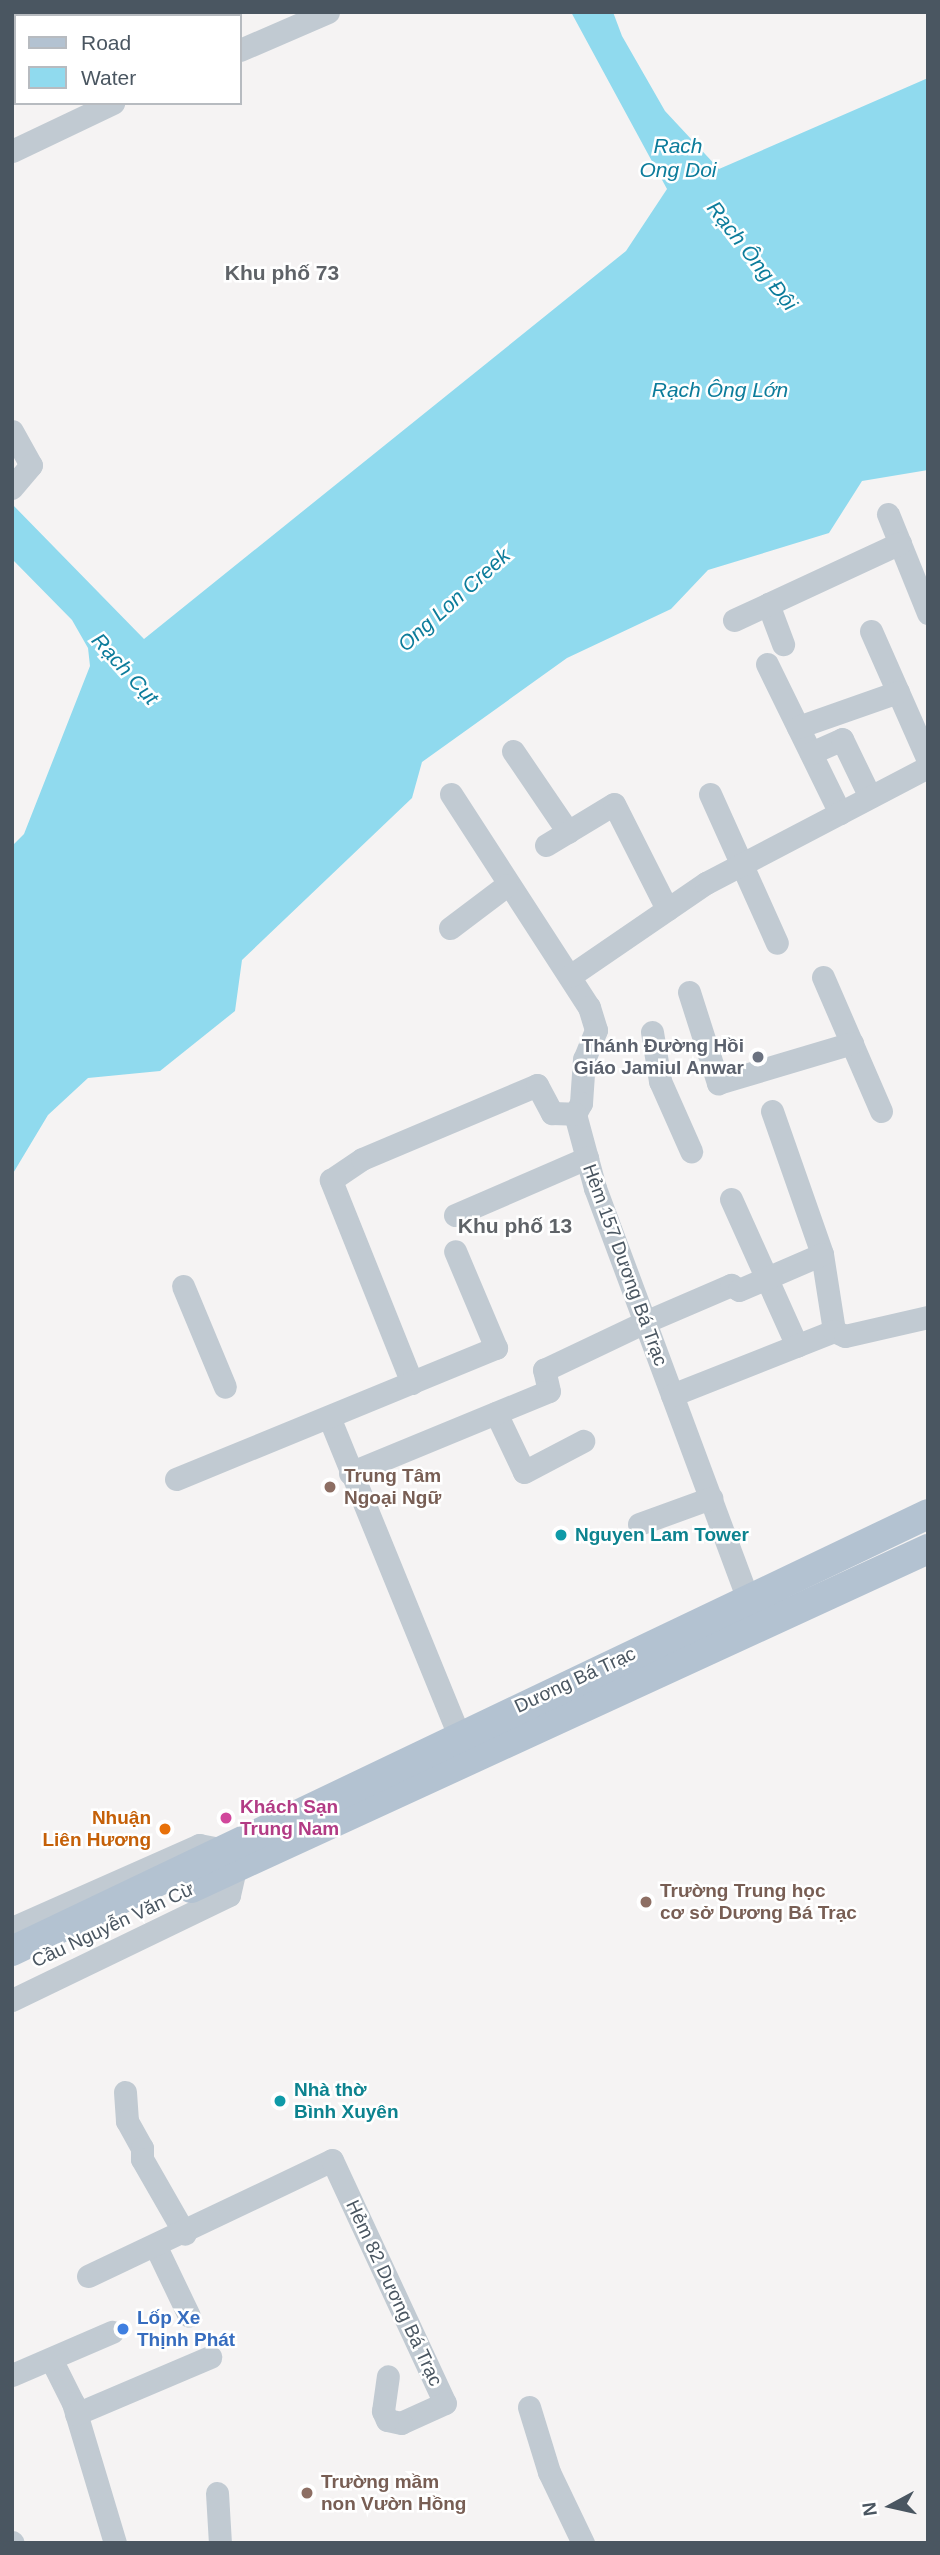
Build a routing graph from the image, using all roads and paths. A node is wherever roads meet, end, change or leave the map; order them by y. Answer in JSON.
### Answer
{"nodes":[{"id":1,"x":328,"y":12,"type":"edge"},
{"id":2,"x":242,"y":49,"type":"edge"},
{"id":3,"x":109,"y":105,"type":"edge"},
{"id":4,"x":12,"y":151,"type":"edge"},
{"id":5,"x":12,"y":431,"type":"edge"},
{"id":6,"x":12,"y":488,"type":"edge"},
{"id":7,"x":888,"y":514,"type":"dead end"},
{"id":8,"x":900,"y":543,"type":"junction"},
{"id":9,"x":768,"y":604,"type":"junction"},
{"id":10,"x":928,"y":613,"type":"edge"},
{"id":11,"x":734,"y":620,"type":"dead end"},
{"id":12,"x":871,"y":631,"type":"dead end"},
{"id":13,"x":783,"y":644,"type":"dead end"},
{"id":14,"x":767,"y":664,"type":"dead end"},
{"id":15,"x":898,"y":692,"type":"junction"},
{"id":16,"x":798,"y":727,"type":"junction"},
{"id":17,"x":513,"y":751,"type":"dead end"},
{"id":18,"x":811,"y":753,"type":"junction"},
{"id":19,"x":928,"y":760,"type":"edge"},
{"id":20,"x":928,"y":767,"type":"edge"},
{"id":21,"x":450,"y":794,"type":"dead end"},
{"id":22,"x":710,"y":794,"type":"dead end"},
{"id":23,"x":870,"y":797,"type":"junction"},
{"id":24,"x":840,"y":813,"type":"junction"},
{"id":25,"x":568,"y":832,"type":"junction"},
{"id":26,"x":546,"y":845,"type":"dead end"},
{"id":27,"x":738,"y":865,"type":"junction"},
{"id":28,"x":507,"y":885,"type":"junction"},
{"id":29,"x":667,"y":909,"type":"junction"},
{"id":30,"x":450,"y":928,"type":"dead end"},
{"id":31,"x":777,"y":943,"type":"dead end"},
{"id":32,"x":570,"y":976,"type":"junction"},
{"id":33,"x":823,"y":977,"type":"dead end"},
{"id":34,"x":689,"y":992,"type":"dead end"},
{"id":35,"x":652,"y":1032,"type":"dead end"},
{"id":36,"x":852,"y":1043,"type":"junction"},
{"id":37,"x":772,"y":1111,"type":"dead end"},
{"id":38,"x":881,"y":1111,"type":"dead end"},
{"id":39,"x":575,"y":1114,"type":"junction"},
{"id":40,"x":691,"y":1152,"type":"dead end"},
{"id":41,"x":587,"y":1158,"type":"junction"},
{"id":42,"x":731,"y":1199,"type":"dead end"},
{"id":43,"x":455,"y":1215,"type":"dead end"},
{"id":44,"x":455,"y":1251,"type":"dead end"},
{"id":45,"x":822,"y":1254,"type":"junction"},
{"id":46,"x":765,"y":1279,"type":"junction"},
{"id":47,"x":183,"y":1286,"type":"dead end"},
{"id":48,"x":928,"y":1317,"type":"edge"},
{"id":49,"x":645,"y":1322,"type":"junction"},
{"id":50,"x":834,"y":1331,"type":"junction"},
{"id":51,"x":797,"y":1346,"type":"junction"},
{"id":52,"x":412,"y":1383,"type":"junction"},
{"id":53,"x":225,"y":1387,"type":"dead end"},
{"id":54,"x":672,"y":1395,"type":"junction"},
{"id":55,"x":496,"y":1413,"type":"junction"},
{"id":56,"x":329,"y":1417,"type":"junction"},
{"id":57,"x":583,"y":1441,"type":"dead end"},
{"id":58,"x":350,"y":1473,"type":"junction"},
{"id":59,"x":176,"y":1479,"type":"dead end"},
{"id":60,"x":711,"y":1498,"type":"junction"},
{"id":61,"x":928,"y":1514,"type":"edge"},
{"id":62,"x":639,"y":1524,"type":"dead end"},
{"id":63,"x":928,"y":1549,"type":"edge"},
{"id":64,"x":863,"y":1561,"type":"junction"},
{"id":65,"x":748,"y":1600,"type":"junction"},
{"id":66,"x":459,"y":1735,"type":"junction"},
{"id":67,"x":219,"y":1864,"type":"junction"},
{"id":68,"x":12,"y":1928,"type":"edge"},
{"id":69,"x":12,"y":1951,"type":"edge"},
{"id":70,"x":12,"y":1973,"type":"edge"},
{"id":71,"x":12,"y":2000,"type":"edge"},
{"id":72,"x":125,"y":2092,"type":"dead end"},
{"id":73,"x":186,"y":2234,"type":"junction"},
{"id":74,"x":156,"y":2247,"type":"junction"},
{"id":75,"x":88,"y":2276,"type":"dead end"},
{"id":76,"x":189,"y":2316,"type":"dead end"},
{"id":77,"x":112,"y":2332,"type":"dead end"},
{"id":78,"x":210,"y":2357,"type":"dead end"},
{"id":79,"x":51,"y":2359,"type":"junction"},
{"id":80,"x":12,"y":2375,"type":"edge"},
{"id":81,"x":387,"y":2376,"type":"dead end"},
{"id":82,"x":529,"y":2407,"type":"dead end"},
{"id":83,"x":76,"y":2414,"type":"junction"},
{"id":84,"x":217,"y":2493,"type":"dead end"},
{"id":85,"x":115,"y":2543,"type":"edge"},
{"id":86,"x":220,"y":2543,"type":"edge"},
{"id":87,"x":583,"y":2543,"type":"edge"}],
"edges":[{"from":1,"to":2,"type":"street"},
{"from":3,"to":4,"type":"street"},
{"from":5,"to":6,"type":"street"},
{"from":7,"to":8,"type":"street"},
{"from":8,"to":9,"type":"street"},
{"from":8,"to":10,"type":"street"},
{"from":9,"to":11,"type":"street"},
{"from":9,"to":13,"type":"street"},
{"from":12,"to":15,"type":"street"},
{"from":14,"to":16,"type":"street"},
{"from":15,"to":16,"type":"street"},
{"from":15,"to":19,"type":"street"},
{"from":16,"to":18,"type":"street"},
{"from":17,"to":25,"type":"street"},
{"from":18,"to":23,"type":"street"},
{"from":18,"to":24,"type":"street"},
{"from":20,"to":23,"type":"street"},
{"from":21,"to":28,"type":"street","name":"Hẻm 157 Dương Bá Trạc"},
{"from":22,"to":27,"type":"street"},
{"from":23,"to":24,"type":"street"},
{"from":24,"to":27,"type":"street"},
{"from":25,"to":26,"type":"street"},
{"from":25,"to":29,"type":"street"},
{"from":27,"to":29,"type":"street"},
{"from":27,"to":31,"type":"street"},
{"from":28,"to":30,"type":"street"},
{"from":28,"to":32,"type":"street","name":"Hẻm 157 Dương Bá Trạc"},
{"from":29,"to":32,"type":"street"},
{"from":32,"to":39,"type":"street","name":"Hẻm 157 Dương Bá Trạc"},
{"from":33,"to":36,"type":"street"},
{"from":34,"to":36,"type":"street"},
{"from":35,"to":40,"type":"street"},
{"from":36,"to":38,"type":"street"},
{"from":37,"to":45,"type":"street"},
{"from":39,"to":41,"type":"street","name":"Hẻm 157 Dương Bá Trạc"},
{"from":39,"to":52,"type":"street"},
{"from":41,"to":43,"type":"street"},
{"from":41,"to":49,"type":"street","name":"Hẻm 157 Dương Bá Trạc"},
{"from":42,"to":46,"type":"street"},
{"from":44,"to":52,"type":"street"},
{"from":45,"to":46,"type":"street"},
{"from":45,"to":50,"type":"street"},
{"from":46,"to":49,"type":"street"},
{"from":46,"to":51,"type":"street"},
{"from":47,"to":53,"type":"street"},
{"from":48,"to":50,"type":"street"},
{"from":49,"to":54,"type":"street","name":"Hẻm 157 Dương Bá Trạc"},
{"from":49,"to":55,"type":"street"},
{"from":50,"to":51,"type":"street"},
{"from":51,"to":54,"type":"street"},
{"from":52,"to":56,"type":"street"},
{"from":54,"to":60,"type":"street","name":"Hẻm 157 Dương Bá Trạc"},
{"from":55,"to":57,"type":"street"},
{"from":55,"to":58,"type":"street"},
{"from":56,"to":58,"type":"street"},
{"from":56,"to":59,"type":"street"},
{"from":58,"to":66,"type":"street"},
{"from":60,"to":62,"type":"street"},
{"from":60,"to":65,"type":"street","name":"Hẻm 157 Dương Bá Trạc"},
{"from":61,"to":64,"type":"main road","name":"Dương Bá Trạc"},
{"from":63,"to":64,"type":"main road","name":"Dương Bá Trạc"},
{"from":64,"to":65,"type":"main road","name":"Dương Bá Trạc"},
{"from":64,"to":67,"type":"main road","name":"Dương Bá Trạc"},
{"from":65,"to":66,"type":"main road","name":"Dương Bá Trạc"},
{"from":66,"to":67,"type":"main road","name":"Dương Bá Trạc"},
{"from":67,"to":68,"type":"street","name":"Dương Bá Trạc"},
{"from":67,"to":69,"type":"main road","name":"Cầu Nguyễn Văn Cừ"},
{"from":67,"to":70,"type":"main road","name":"Cầu Nguyễn Văn Cừ"},
{"from":67,"to":71,"type":"street"},
{"from":72,"to":73,"type":"street"},
{"from":73,"to":74,"type":"street"},
{"from":73,"to":81,"type":"street","name":"Hẻm 82 Dương Bá Trạc"},
{"from":74,"to":75,"type":"street"},
{"from":74,"to":76,"type":"street"},
{"from":77,"to":79,"type":"street"},
{"from":78,"to":83,"type":"street"},
{"from":79,"to":80,"type":"street"},
{"from":79,"to":83,"type":"street"},
{"from":82,"to":87,"type":"street"},
{"from":83,"to":85,"type":"street"},
{"from":84,"to":86,"type":"street"}]}
